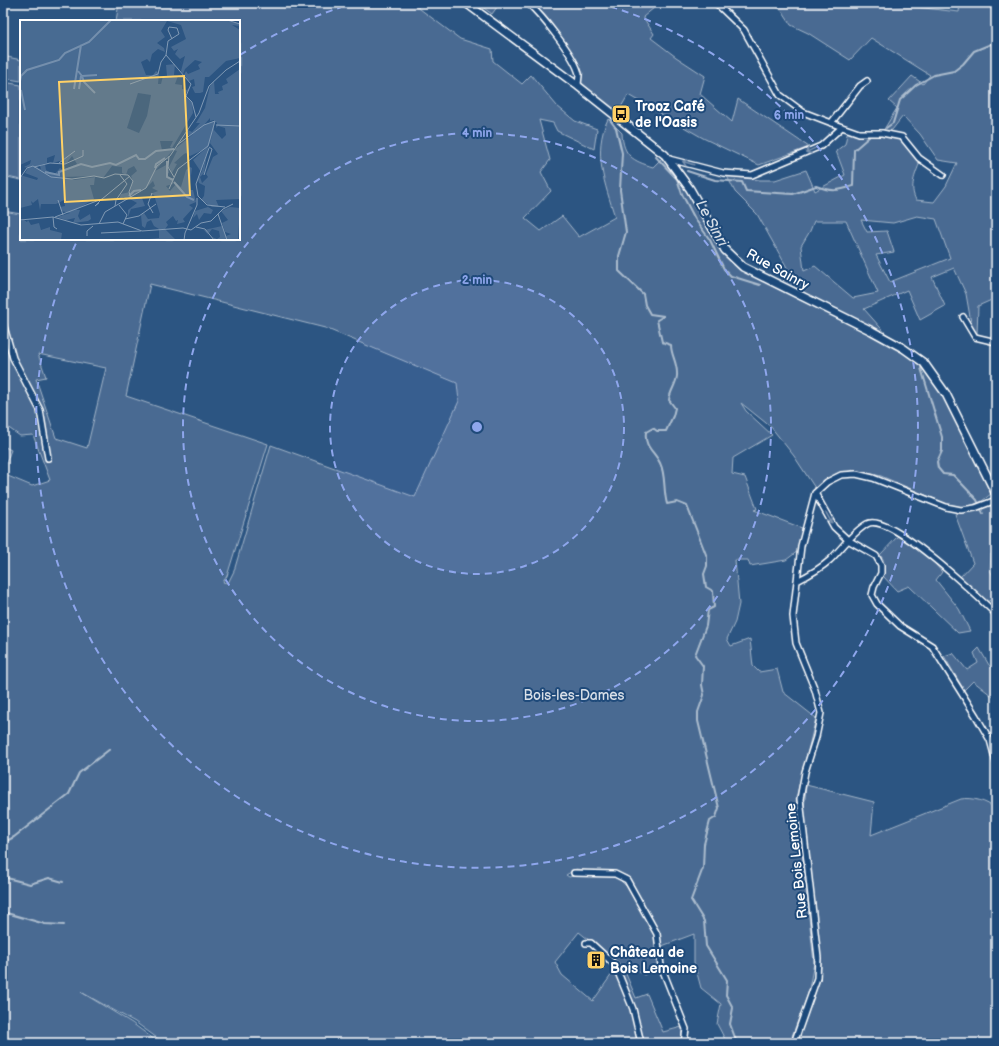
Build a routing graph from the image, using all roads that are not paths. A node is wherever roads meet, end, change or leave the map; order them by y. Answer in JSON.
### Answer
{"nodes":[{"id":1,"x":466,"y":3,"type":"edge"},
{"id":2,"x":528,"y":3,"type":"edge"},
{"id":3,"x":716,"y":3,"type":"edge"},
{"id":4,"x":867,"y":81,"type":"dead end"},
{"id":5,"x":578,"y":86,"type":"junction"},
{"id":6,"x":831,"y":123,"type":"junction"},
{"id":7,"x":842,"y":127,"type":"junction"},
{"id":8,"x":669,"y":159,"type":"junction"},
{"id":9,"x":943,"y":175,"type":"dead end"},
{"id":10,"x":963,"y":317,"type":"dead end"},
{"id":11,"x":3,"y":323,"type":"edge"},
{"id":12,"x":996,"y":342,"type":"edge"},
{"id":13,"x":48,"y":458,"type":"dead end"},
{"id":14,"x":815,"y":493,"type":"junction"},
{"id":15,"x":996,"y":494,"type":"edge"},
{"id":16,"x":996,"y":500,"type":"edge"},
{"id":17,"x":848,"y":540,"type":"junction"},
{"id":18,"x":797,"y":581,"type":"junction"},
{"id":19,"x":996,"y":614,"type":"edge"},
{"id":20,"x":994,"y":744,"type":"edge"},
{"id":21,"x":996,"y":762,"type":"edge"},
{"id":22,"x":574,"y":873,"type":"dead end"},
{"id":23,"x":586,"y":943,"type":"dead end"},
{"id":24,"x":641,"y":1043,"type":"edge"},
{"id":25,"x":684,"y":1043,"type":"edge"},
{"id":26,"x":794,"y":1043,"type":"edge"}],
"edges":[{"from":1,"to":5,"type":"street","name":"Rue Sainry"},
{"from":2,"to":5,"type":"street"},
{"from":3,"to":6,"type":"street"},
{"from":4,"to":6,"type":"street"},
{"from":5,"to":8,"type":"street","name":"Rue Sainry"},
{"from":6,"to":7,"type":"street"},
{"from":7,"to":8,"type":"street","one_way":true},
{"from":7,"to":9,"type":"street"},
{"from":8,"to":15,"type":"street","name":"Rue Sainry"},
{"from":10,"to":12,"type":"street"},
{"from":11,"to":13,"type":"street"},
{"from":14,"to":16,"type":"street"},
{"from":14,"to":17,"type":"street","one_way":true},
{"from":14,"to":18,"type":"street","name":"Rue Bois Lemoine"},
{"from":17,"to":18,"type":"street"},
{"from":17,"to":19,"type":"street"},
{"from":17,"to":20,"type":"street"},
{"from":18,"to":26,"type":"street","name":"Rue Bois Lemoine"},
{"from":20,"to":21,"type":"street"},
{"from":22,"to":25,"type":"street"},
{"from":23,"to":24,"type":"street"}]}
